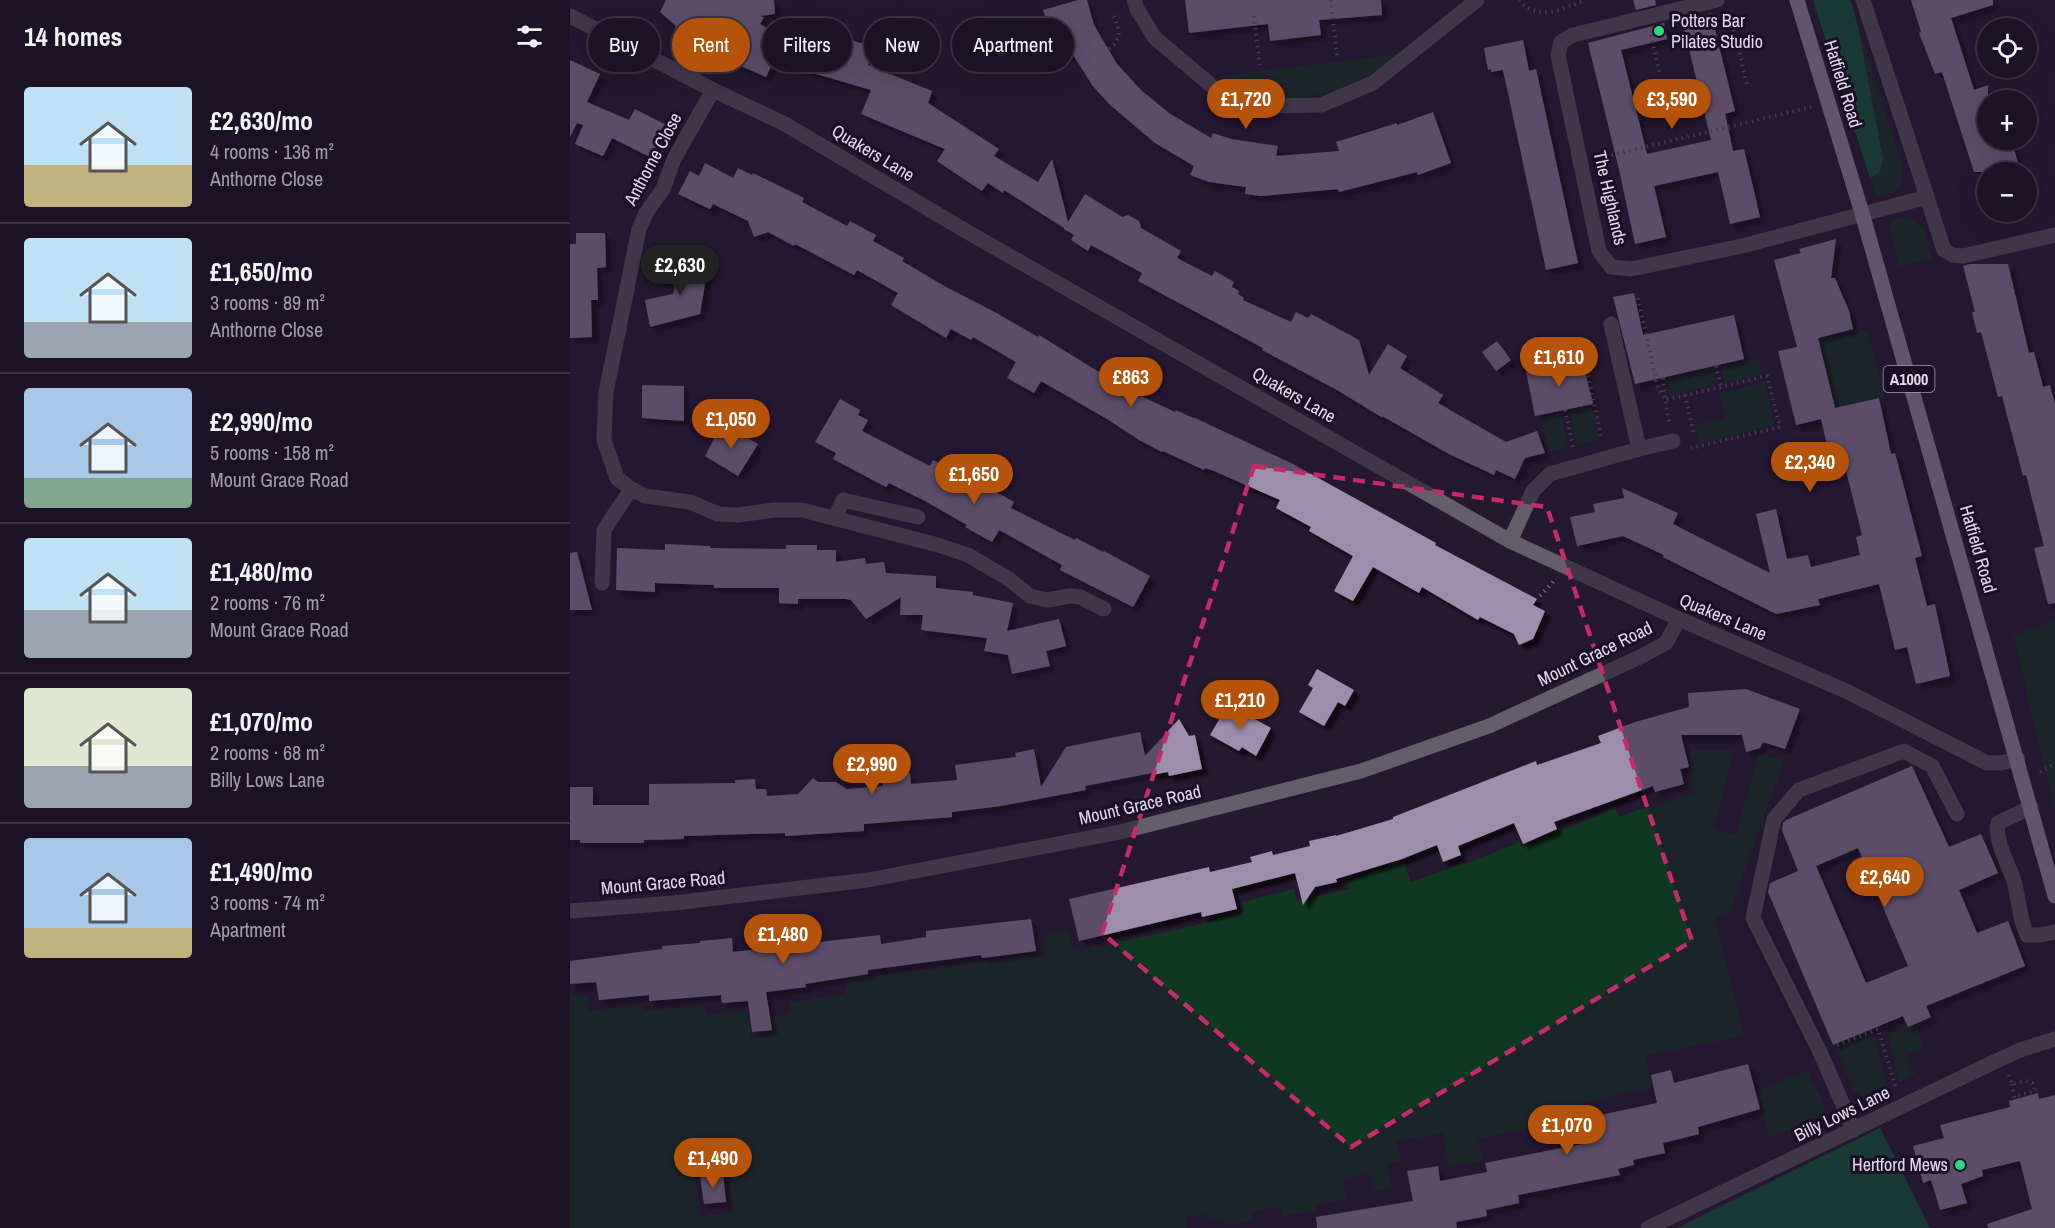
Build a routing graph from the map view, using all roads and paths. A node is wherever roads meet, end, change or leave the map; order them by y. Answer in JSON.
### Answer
{"nodes":[{"id":1,"x":1134,"y":0,"type":"edge"},
{"id":2,"x":1331,"y":0,"type":"edge"},
{"id":3,"x":1477,"y":0,"type":"edge"},
{"id":4,"x":1520,"y":0,"type":"edge"},
{"id":5,"x":1586,"y":0,"type":"edge"},
{"id":6,"x":1717,"y":0,"type":"edge"},
{"id":7,"x":1797,"y":0,"type":"edge"},
{"id":8,"x":1863,"y":0,"type":"edge"},
{"id":9,"x":1730,"y":11,"type":"dead end"},
{"id":10,"x":570,"y":16,"type":"edge"},
{"id":11,"x":1114,"y":16,"type":"dead end"},
{"id":12,"x":1254,"y":16,"type":"dead end"},
{"id":13,"x":1647,"y":17,"type":"junction"},
{"id":14,"x":1109,"y":49,"type":"dead end"},
{"id":15,"x":1337,"y":56,"type":"dead end"},
{"id":16,"x":1260,"y":66,"type":"dead end"},
{"id":17,"x":1660,"y":76,"type":"dead end"},
{"id":18,"x":1747,"y":85,"type":"dead end"},
{"id":19,"x":713,"y":90,"type":"junction"},
{"id":20,"x":1795,"y":111,"type":"dead end"},
{"id":21,"x":1582,"y":162,"type":"junction"},
{"id":22,"x":1927,"y":196,"type":"junction"},
{"id":23,"x":1862,"y":213,"type":"junction"},
{"id":24,"x":2055,"y":235,"type":"edge"},
{"id":25,"x":1638,"y":298,"type":"dead end"},
{"id":26,"x":1611,"y":324,"type":"dead end"},
{"id":27,"x":1582,"y":352,"type":"dead end"},
{"id":28,"x":1716,"y":366,"type":"dead end"},
{"id":29,"x":1663,"y":378,"type":"dead end"},
{"id":30,"x":1721,"y":387,"type":"junction"},
{"id":31,"x":1685,"y":395,"type":"junction"},
{"id":32,"x":1665,"y":400,"type":"junction"},
{"id":33,"x":1565,"y":410,"type":"dead end"},
{"id":34,"x":1679,"y":445,"type":"joint"},
{"id":35,"x":1696,"y":447,"type":"junction"},
{"id":36,"x":1639,"y":449,"type":"junction"},
{"id":37,"x":1606,"y":458,"type":"junction"},
{"id":38,"x":1577,"y":466,"type":"junction"},
{"id":39,"x":631,"y":489,"type":"junction"},
{"id":40,"x":918,"y":517,"type":"dead end"},
{"id":41,"x":835,"y":518,"type":"junction"},
{"id":42,"x":1510,"y":541,"type":"junction"},
{"id":43,"x":602,"y":583,"type":"dead end"},
{"id":44,"x":1104,"y":609,"type":"dead end"},
{"id":45,"x":1679,"y":619,"type":"junction"},
{"id":46,"x":2018,"y":759,"type":"junction"},
{"id":47,"x":2031,"y":807,"type":"junction"},
{"id":48,"x":1957,"y":814,"type":"dead end"},
{"id":49,"x":2055,"y":896,"type":"edge"},
{"id":50,"x":570,"y":911,"type":"edge"},
{"id":51,"x":2055,"y":932,"type":"edge"},
{"id":52,"x":2055,"y":1039,"type":"edge"},
{"id":53,"x":1820,"y":1052,"type":"junction"},
{"id":54,"x":2004,"y":1057,"type":"junction"},
{"id":55,"x":1888,"y":1063,"type":"dead end"},
{"id":56,"x":2012,"y":1084,"type":"junction"},
{"id":57,"x":1854,"y":1130,"type":"junction"},
{"id":58,"x":1648,"y":1228,"type":"edge"}],
"edges":[{"from":1,"to":3,"type":"street"},
{"from":2,"to":15,"type":"path"},
{"from":4,"to":5,"type":"path"},
{"from":6,"to":13,"type":"street","name":"The Highlands"},
{"from":7,"to":23,"type":"main road","name":"Hatfield Road","number":"A1000"},
{"from":8,"to":22,"type":"street"},
{"from":9,"to":18,"type":"path"},
{"from":10,"to":19,"type":"street","name":"Quakers Lane"},
{"from":11,"to":14,"type":"path"},
{"from":12,"to":16,"type":"path"},
{"from":13,"to":17,"type":"path"},
{"from":13,"to":21,"type":"street","name":"The Highlands"},
{"from":19,"to":39,"type":"street","name":"Anthorne Close"},
{"from":19,"to":42,"type":"street","name":"Quakers Lane"},
{"from":20,"to":21,"type":"path"},
{"from":21,"to":23,"type":"street","name":"The Highlands"},
{"from":22,"to":23,"type":"street"},
{"from":22,"to":24,"type":"street"},
{"from":23,"to":46,"type":"main road","name":"Hatfield Road","number":"A1000"},
{"from":25,"to":32,"type":"path"},
{"from":26,"to":36,"type":"street"},
{"from":27,"to":37,"type":"path"},
{"from":28,"to":30,"type":"path"},
{"from":29,"to":32,"type":"path"},
{"from":30,"to":31,"type":"path"},
{"from":30,"to":35,"type":"path"},
{"from":31,"to":32,"type":"path"},
{"from":31,"to":35,"type":"path"},
{"from":33,"to":38,"type":"path"},
{"from":34,"to":35,"type":"path"},
{"from":34,"to":36,"type":"street"},
{"from":36,"to":37,"type":"street"},
{"from":37,"to":38,"type":"street"},
{"from":38,"to":42,"type":"street"},
{"from":39,"to":41,"type":"street"},
{"from":39,"to":43,"type":"street"},
{"from":40,"to":41,"type":"street"},
{"from":41,"to":44,"type":"street"},
{"from":42,"to":45,"type":"street","name":"Quakers Lane"},
{"from":45,"to":46,"type":"street","name":"Quakers Lane"},
{"from":45,"to":50,"type":"street","name":"Mount Grace Road"},
{"from":46,"to":47,"type":"main road","name":"Hatfield Road","number":"A1000"},
{"from":47,"to":49,"type":"main road","name":"Hatfield Road","number":"A1000"},
{"from":47,"to":51,"type":"street"},
{"from":48,"to":53,"type":"street"},
{"from":52,"to":54,"type":"street","name":"Billy Lows Lane"},
{"from":53,"to":55,"type":"path"},
{"from":53,"to":57,"type":"street"},
{"from":54,"to":56,"type":"path"},
{"from":54,"to":57,"type":"street","name":"Billy Lows Lane"},
{"from":56,"to":56,"type":"path"},
{"from":57,"to":58,"type":"street","name":"Billy Lows Lane"}]}
